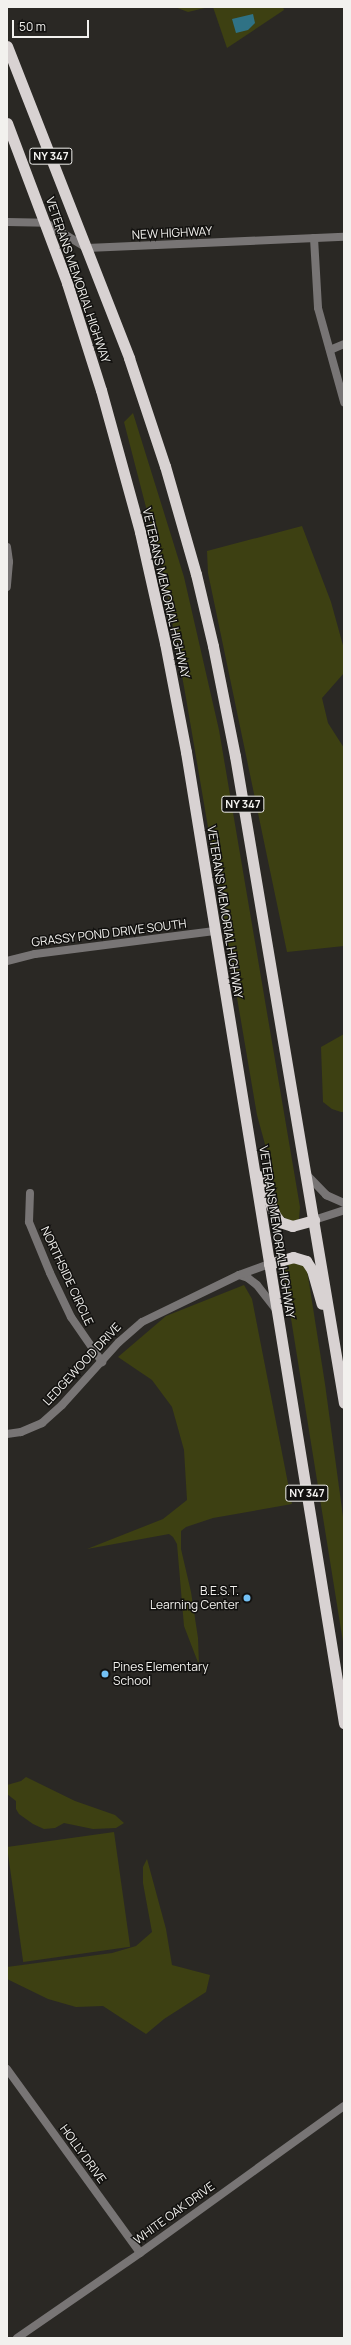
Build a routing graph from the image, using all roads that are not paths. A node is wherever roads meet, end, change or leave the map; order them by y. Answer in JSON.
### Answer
{"nodes":[{"id":1,"x":7,"y":46,"type":"edge"},
{"id":2,"x":7,"y":123,"type":"edge"},
{"id":3,"x":7,"y":222,"type":"edge"},
{"id":4,"x":46,"y":223,"type":"junction"},
{"id":5,"x":344,"y":237,"type":"edge"},
{"id":6,"x":314,"y":238,"type":"junction"},
{"id":7,"x":87,"y":248,"type":"junction"},
{"id":8,"x":344,"y":344,"type":"edge"},
{"id":9,"x":330,"y":350,"type":"junction"},
{"id":10,"x":344,"y":402,"type":"edge"},
{"id":11,"x":7,"y":547,"type":"edge"},
{"id":12,"x":7,"y":587,"type":"edge"},
{"id":13,"x":215,"y":931,"type":"junction"},
{"id":14,"x":7,"y":961,"type":"edge"},
{"id":15,"x":252,"y":1156,"type":"junction"},
{"id":16,"x":307,"y":1175,"type":"junction"},
{"id":17,"x":30,"y":1193,"type":"dead end"},
{"id":18,"x":344,"y":1203,"type":"edge"},
{"id":19,"x":344,"y":1210,"type":"edge"},
{"id":20,"x":314,"y":1220,"type":"junction"},
{"id":21,"x":268,"y":1264,"type":"junction"},
{"id":22,"x":239,"y":1275,"type":"junction"},
{"id":23,"x":277,"y":1310,"type":"junction"},
{"id":24,"x":334,"y":1342,"type":"junction"},
{"id":25,"x":102,"y":1362,"type":"junction"},
{"id":26,"x":344,"y":1403,"type":"edge"},
{"id":27,"x":7,"y":1434,"type":"edge"},
{"id":28,"x":344,"y":1723,"type":"edge"},
{"id":29,"x":7,"y":2069,"type":"edge"},
{"id":30,"x":344,"y":2106,"type":"edge"},
{"id":31,"x":140,"y":2253,"type":"junction"},
{"id":32,"x":17,"y":2338,"type":"edge"}],
"edges":[{"from":1,"to":7,"type":"highway","name":"VETERANS MEMORIAL HIGHWAY","number":"NY 347"},
{"from":2,"to":4,"type":"highway","name":"VETERANS MEMORIAL HIGHWAY","number":"NY 347"},
{"from":3,"to":4,"type":"street"},
{"from":4,"to":7,"type":"street"},
{"from":4,"to":13,"type":"highway","name":"VETERANS MEMORIAL HIGHWAY","number":"NY 347"},
{"from":5,"to":6,"type":"street","name":"NEW HIGHWAY"},
{"from":6,"to":7,"type":"street","name":"NEW HIGHWAY"},
{"from":6,"to":9,"type":"street"},
{"from":7,"to":16,"type":"highway","name":"VETERANS MEMORIAL HIGHWAY","number":"NY 347"},
{"from":8,"to":9,"type":"street"},
{"from":9,"to":10,"type":"street"},
{"from":11,"to":12,"type":"street"},
{"from":13,"to":14,"type":"street","name":"GRASSY POND DRIVE SOUTH"},
{"from":13,"to":15,"type":"highway","name":"VETERANS MEMORIAL HIGHWAY","number":"NY 347"},
{"from":15,"to":20,"type":"highway"},
{"from":15,"to":21,"type":"highway","name":"VETERANS MEMORIAL HIGHWAY","number":"NY 347"},
{"from":16,"to":18,"type":"street"},
{"from":16,"to":20,"type":"highway","name":"VETERANS MEMORIAL HIGHWAY","number":"NY 347"},
{"from":17,"to":25,"type":"street","name":"NORTHSIDE CIRCLE"},
{"from":19,"to":20,"type":"street"},
{"from":20,"to":24,"type":"highway","name":"VETERANS MEMORIAL HIGHWAY","number":"NY 347"},
{"from":21,"to":22,"type":"street","name":"LEDGEWOOD DRIVE"},
{"from":21,"to":23,"type":"highway","name":"VETERANS MEMORIAL HIGHWAY","number":"NY 347"},
{"from":21,"to":24,"type":"highway"},
{"from":22,"to":23,"type":"street"},
{"from":22,"to":25,"type":"street","name":"LEDGEWOOD DRIVE"},
{"from":23,"to":28,"type":"highway","name":"VETERANS MEMORIAL HIGHWAY","number":"NY 347"},
{"from":24,"to":26,"type":"highway","name":"VETERANS MEMORIAL HIGHWAY","number":"NY 347"},
{"from":25,"to":27,"type":"street","name":"LEDGEWOOD DRIVE"},
{"from":29,"to":31,"type":"street","name":"HOLLY DRIVE"},
{"from":30,"to":31,"type":"street","name":"WHITE OAK DRIVE"},
{"from":31,"to":32,"type":"street","name":"WHITE OAK DRIVE"}]}
